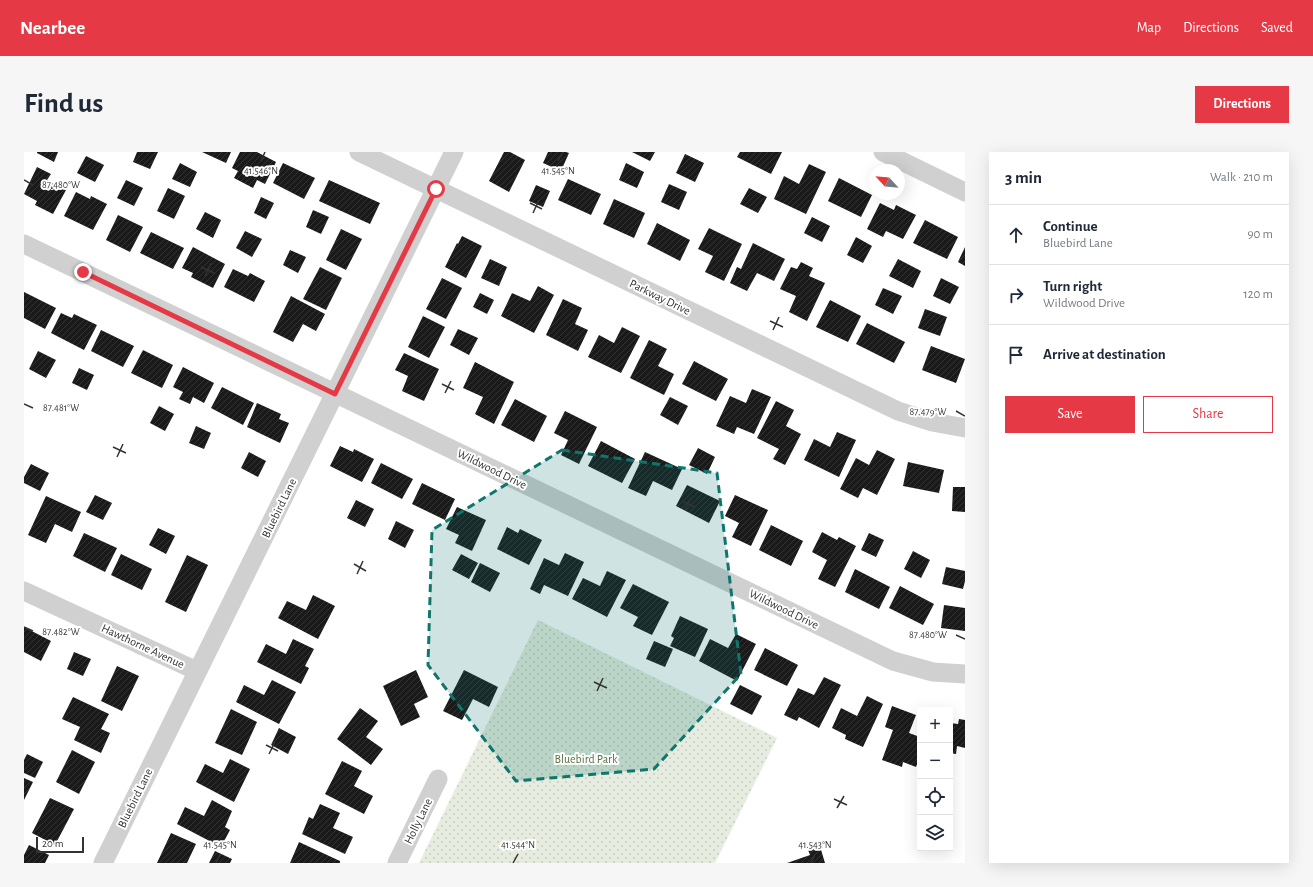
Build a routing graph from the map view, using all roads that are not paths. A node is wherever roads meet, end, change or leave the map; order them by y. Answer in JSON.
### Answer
{"nodes":[{"id":1,"x":359,"y":152,"type":"edge"},
{"id":2,"x":454,"y":152,"type":"edge"},
{"id":3,"x":883,"y":152,"type":"edge"},
{"id":4,"x":436,"y":189,"type":"junction"},
{"id":5,"x":965,"y":192,"type":"edge"},
{"id":6,"x":24,"y":244,"type":"edge"},
{"id":7,"x":335,"y":394,"type":"junction"},
{"id":8,"x":965,"y":428,"type":"edge"},
{"id":9,"x":24,"y":591,"type":"edge"},
{"id":10,"x":197,"y":671,"type":"junction"},
{"id":11,"x":965,"y":674,"type":"edge"},
{"id":12,"x":438,"y":779,"type":"dead end"},
{"id":13,"x":103,"y":863,"type":"edge"},
{"id":14,"x":397,"y":863,"type":"edge"}],
"edges":[{"from":1,"to":4,"type":"street","name":"Parkway Drive"},
{"from":2,"to":4,"type":"street","name":"Bluebird Lane"},
{"from":3,"to":5,"type":"street"},
{"from":4,"to":7,"type":"street","name":"Bluebird Lane"},
{"from":4,"to":8,"type":"street","name":"Parkway Drive"},
{"from":6,"to":7,"type":"street","name":"Wildwood Drive"},
{"from":7,"to":10,"type":"street","name":"Bluebird Lane"},
{"from":7,"to":11,"type":"street","name":"Wildwood Drive"},
{"from":9,"to":10,"type":"street","name":"Hawthorne Avenue"},
{"from":10,"to":13,"type":"street","name":"Bluebird Lane"},
{"from":12,"to":14,"type":"street","name":"Holly Lane"}]}
